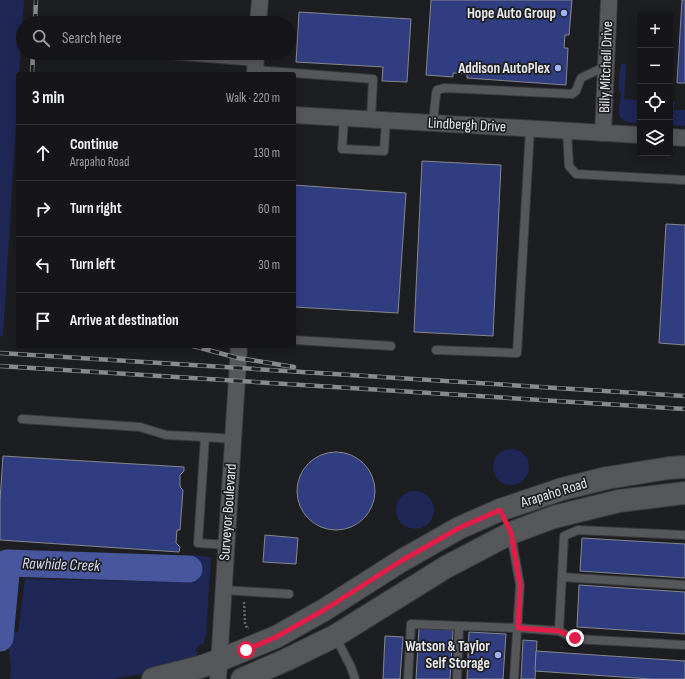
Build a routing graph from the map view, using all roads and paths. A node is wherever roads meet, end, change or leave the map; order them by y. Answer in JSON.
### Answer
{"nodes":[{"id":1,"x":260,"y":0,"type":"edge"},
{"id":2,"x":609,"y":0,"type":"edge"},
{"id":3,"x":259,"y":16,"type":"edge"},
{"id":4,"x":210,"y":60,"type":"edge"},
{"id":5,"x":255,"y":65,"type":"edge"},
{"id":6,"x":606,"y":66,"type":"junction"},
{"id":7,"x":296,"y":115,"type":"edge"},
{"id":8,"x":344,"y":118,"type":"junction"},
{"id":9,"x":378,"y":120,"type":"junction"},
{"id":10,"x":433,"y":122,"type":"junction"},
{"id":11,"x":530,"y":129,"type":"junction"},
{"id":12,"x":567,"y":131,"type":"junction"},
{"id":13,"x":603,"y":133,"type":"junction"},
{"id":14,"x":637,"y":135,"type":"edge"},
{"id":15,"x":673,"y":137,"type":"edge"},
{"id":16,"x":685,"y":138,"type":"edge"},
{"id":17,"x":685,"y":180,"type":"edge"},
{"id":18,"x":296,"y":340,"type":"edge"},
{"id":19,"x":391,"y":346,"type":"dead end"},
{"id":20,"x":239,"y":348,"type":"edge"},
{"id":21,"x":436,"y":350,"type":"dead end"},
{"id":22,"x":22,"y":419,"type":"dead end"},
{"id":23,"x":205,"y":437,"type":"junction"},
{"id":24,"x":233,"y":439,"type":"junction"},
{"id":25,"x":685,"y":467,"type":"edge"},
{"id":26,"x":685,"y":493,"type":"edge"},
{"id":27,"x":500,"y":510,"type":"junction"},
{"id":28,"x":511,"y":533,"type":"junction"},
{"id":29,"x":685,"y":535,"type":"edge"},
{"id":30,"x":227,"y":546,"type":"junction"},
{"id":31,"x":562,"y":577,"type":"junction"},
{"id":32,"x":685,"y":585,"type":"edge"},
{"id":33,"x":223,"y":590,"type":"junction"},
{"id":34,"x":289,"y":594,"type":"dead end"},
{"id":35,"x":459,"y":626,"type":"junction"},
{"id":36,"x":518,"y":628,"type":"junction"},
{"id":37,"x":559,"y":631,"type":"junction"},
{"id":38,"x":335,"y":636,"type":"junction"},
{"id":39,"x":685,"y":645,"type":"edge"},
{"id":40,"x":219,"y":670,"type":"edge"},
{"id":41,"x":152,"y":679,"type":"edge"},
{"id":42,"x":242,"y":679,"type":"edge"},
{"id":43,"x":355,"y":679,"type":"edge"},
{"id":44,"x":408,"y":679,"type":"edge"},
{"id":45,"x":457,"y":679,"type":"edge"},
{"id":46,"x":514,"y":679,"type":"edge"}],
"edges":[{"from":1,"to":3,"type":"street"},
{"from":2,"to":6,"type":"street","name":"Billy Mitchell Drive"},
{"from":4,"to":5,"type":"lane"},
{"from":5,"to":9,"type":"lane"},
{"from":6,"to":10,"type":"lane"},
{"from":6,"to":13,"type":"street","name":"Billy Mitchell Drive"},
{"from":7,"to":8,"type":"street","name":"Lindbergh Drive"},
{"from":8,"to":9,"type":"street","name":"Lindbergh Drive"},
{"from":8,"to":9,"type":"lane"},
{"from":9,"to":10,"type":"street","name":"Lindbergh Drive"},
{"from":10,"to":11,"type":"street","name":"Lindbergh Drive"},
{"from":11,"to":12,"type":"street","name":"Lindbergh Drive"},
{"from":11,"to":21,"type":"lane"},
{"from":12,"to":13,"type":"street","name":"Lindbergh Drive"},
{"from":12,"to":17,"type":"lane"},
{"from":13,"to":14,"type":"street","name":"Lindbergh Drive"},
{"from":15,"to":16,"type":"street"},
{"from":18,"to":19,"type":"lane"},
{"from":20,"to":24,"type":"street","name":"Surveyor Boulevard"},
{"from":22,"to":23,"type":"lane"},
{"from":23,"to":24,"type":"lane"},
{"from":23,"to":30,"type":"lane"},
{"from":24,"to":30,"type":"street","name":"Surveyor Boulevard"},
{"from":25,"to":27,"type":"main road","name":"Arapaho Road"},
{"from":26,"to":28,"type":"main road","name":"Arapaho Road"},
{"from":27,"to":28,"type":"main road"},
{"from":27,"to":40,"type":"main road","name":"Arapaho Road"},
{"from":28,"to":36,"type":"lane"},
{"from":28,"to":38,"type":"main road","name":"Arapaho Road"},
{"from":29,"to":31,"type":"lane"},
{"from":30,"to":33,"type":"street","name":"Surveyor Boulevard"},
{"from":31,"to":32,"type":"lane"},
{"from":31,"to":37,"type":"lane"},
{"from":33,"to":34,"type":"lane"},
{"from":33,"to":40,"type":"street","name":"Surveyor Boulevard"},
{"from":35,"to":36,"type":"lane"},
{"from":35,"to":44,"type":"lane"},
{"from":35,"to":45,"type":"lane"},
{"from":36,"to":37,"type":"lane"},
{"from":36,"to":46,"type":"lane"},
{"from":37,"to":39,"type":"lane"},
{"from":38,"to":42,"type":"main road","name":"Arapaho Road"},
{"from":38,"to":43,"type":"lane"},
{"from":40,"to":41,"type":"main road","name":"Arapaho Road"}]}
